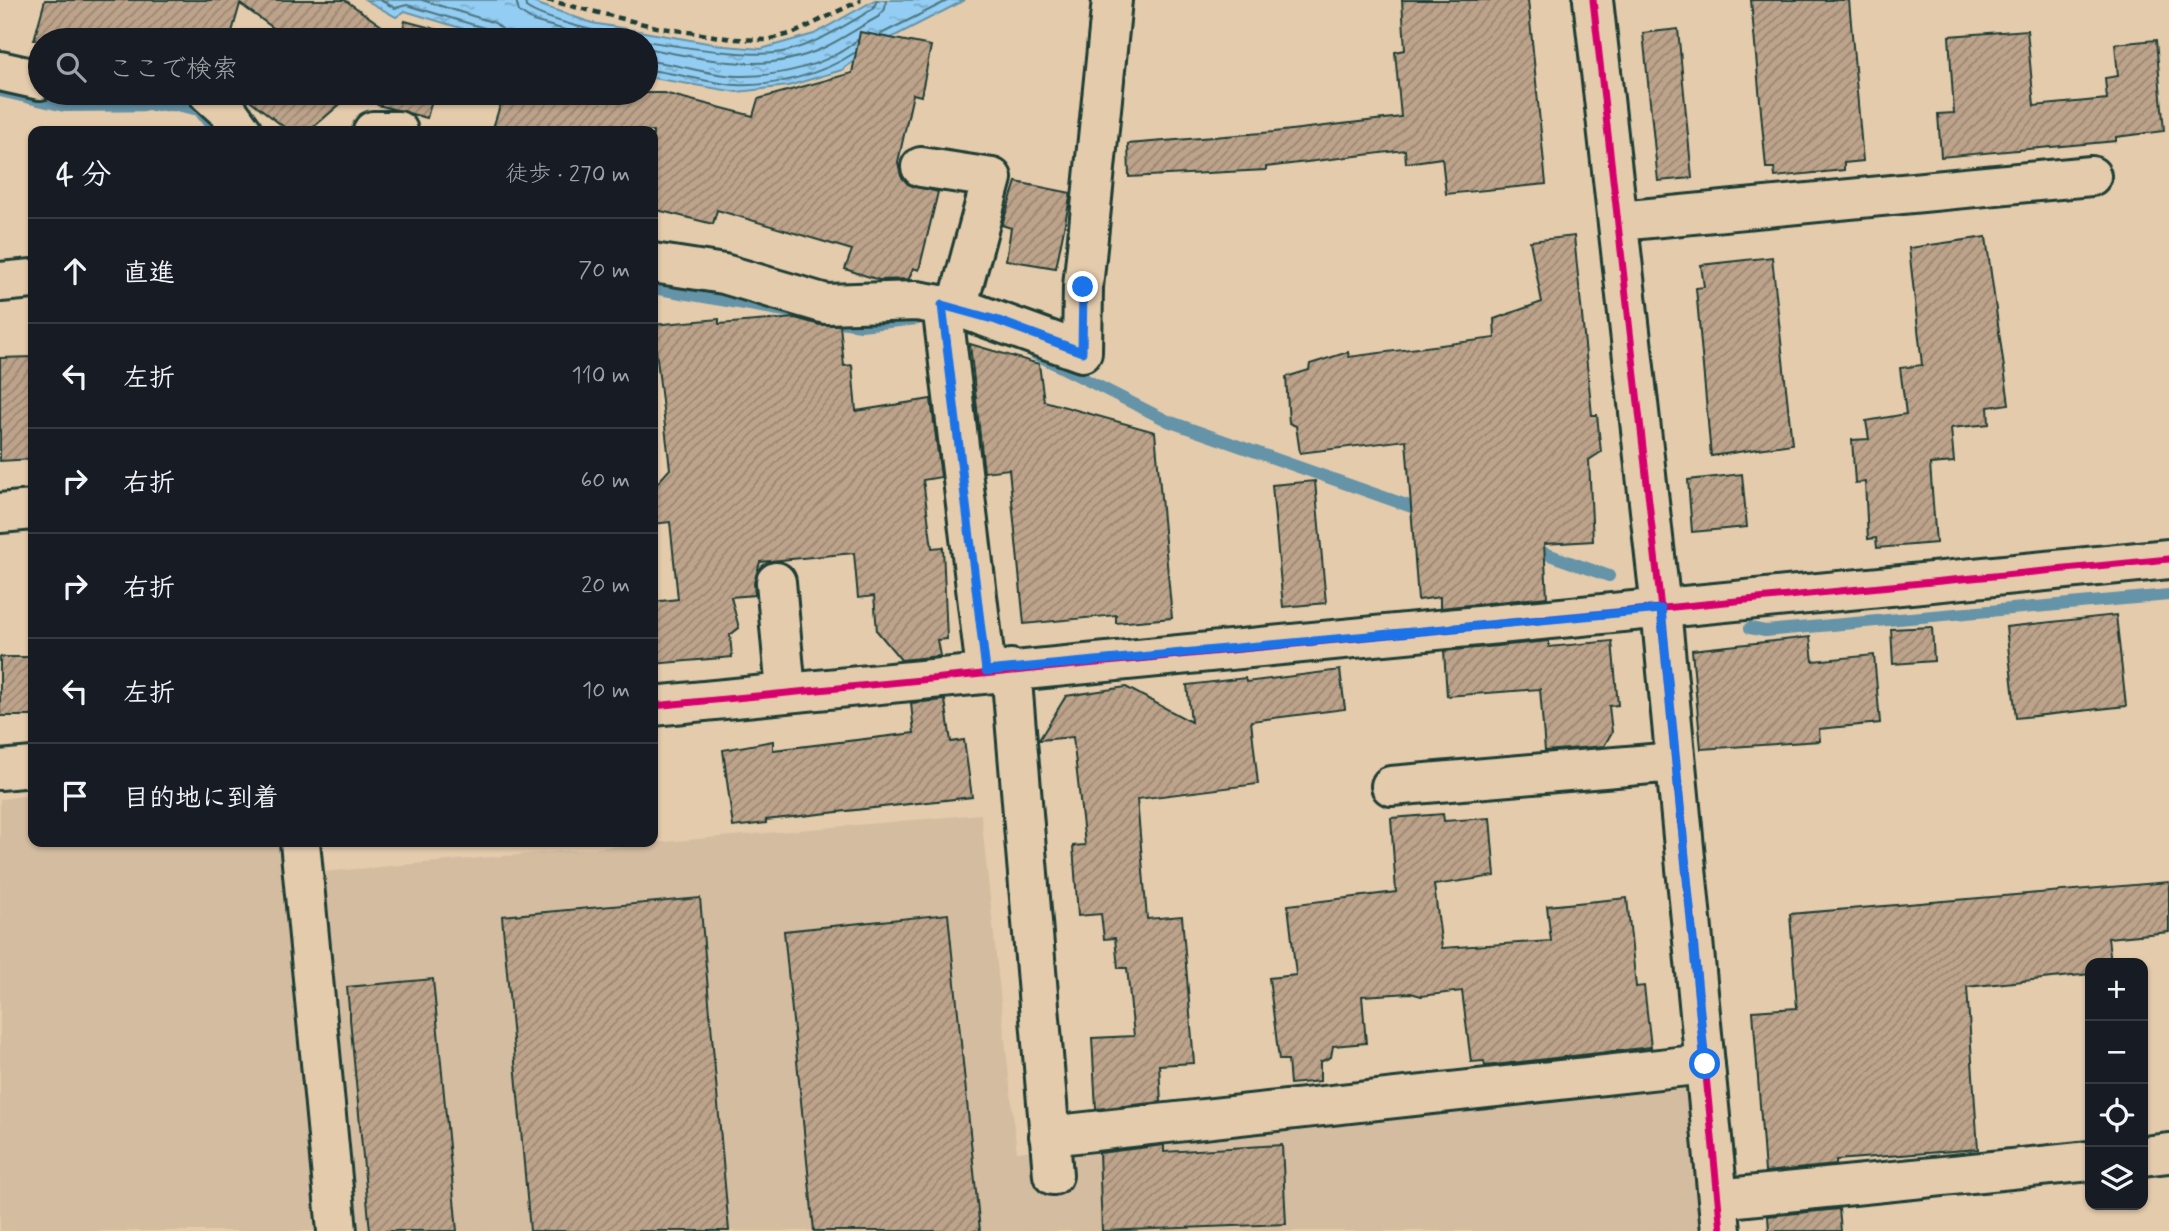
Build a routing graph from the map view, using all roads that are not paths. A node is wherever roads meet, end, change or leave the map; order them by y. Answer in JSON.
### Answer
{"nodes":[{"id":1,"x":1112,"y":0,"type":"edge"},
{"id":2,"x":1593,"y":0,"type":"edge"},
{"id":3,"x":0,"y":71,"type":"edge"},
{"id":4,"x":28,"y":77,"type":"edge"},
{"id":5,"x":221,"y":105,"type":"edge"},
{"id":6,"x":238,"y":126,"type":"edge"},
{"id":7,"x":921,"y":167,"type":"dead end"},
{"id":8,"x":2091,"y":176,"type":"dead end"},
{"id":9,"x":1619,"y":221,"type":"junction"},
{"id":10,"x":658,"y":264,"type":"edge"},
{"id":11,"x":28,"y":279,"type":"edge"},
{"id":12,"x":0,"y":282,"type":"edge"},
{"id":13,"x":950,"y":306,"type":"junction"},
{"id":14,"x":28,"y":510,"type":"edge"},
{"id":15,"x":0,"y":513,"type":"edge"},
{"id":16,"x":2169,"y":559,"type":"edge"},
{"id":17,"x":776,"y":582,"type":"dead end"},
{"id":18,"x":1661,"y":609,"type":"junction"},
{"id":19,"x":998,"y":670,"type":"junction"},
{"id":20,"x":786,"y":692,"type":"junction"},
{"id":21,"x":658,"y":705,"type":"edge"},
{"id":22,"x":1675,"y":762,"type":"junction"},
{"id":23,"x":28,"y":768,"type":"edge"},
{"id":24,"x":0,"y":771,"type":"edge"},
{"id":25,"x":1391,"y":786,"type":"dead end"},
{"id":26,"x":300,"y":847,"type":"edge"},
{"id":27,"x":1705,"y":1064,"type":"junction"},
{"id":28,"x":1049,"y":1136,"type":"junction"},
{"id":29,"x":2169,"y":1153,"type":"edge"},
{"id":30,"x":2148,"y":1155,"type":"edge"},
{"id":31,"x":2085,"y":1162,"type":"edge"},
{"id":32,"x":1053,"y":1175,"type":"dead end"},
{"id":33,"x":1719,"y":1215,"type":"edge"},
{"id":34,"x":337,"y":1231,"type":"edge"}],
"edges":[{"from":1,"to":13,"type":"street"},
{"from":2,"to":9,"type":"street"},
{"from":3,"to":4,"type":"street"},
{"from":5,"to":6,"type":"street"},
{"from":7,"to":13,"type":"street"},
{"from":8,"to":9,"type":"street"},
{"from":9,"to":18,"type":"street"},
{"from":10,"to":13,"type":"street"},
{"from":11,"to":12,"type":"street"},
{"from":13,"to":19,"type":"street"},
{"from":14,"to":15,"type":"street"},
{"from":16,"to":18,"type":"street"},
{"from":17,"to":20,"type":"street"},
{"from":18,"to":19,"type":"street"},
{"from":18,"to":22,"type":"street"},
{"from":19,"to":20,"type":"street"},
{"from":19,"to":28,"type":"street"},
{"from":20,"to":21,"type":"street"},
{"from":22,"to":25,"type":"street"},
{"from":22,"to":27,"type":"street"},
{"from":23,"to":24,"type":"street"},
{"from":26,"to":34,"type":"street"},
{"from":27,"to":28,"type":"street"},
{"from":27,"to":33,"type":"street"},
{"from":28,"to":32,"type":"street"},
{"from":29,"to":30,"type":"street"},
{"from":31,"to":33,"type":"street"}]}
